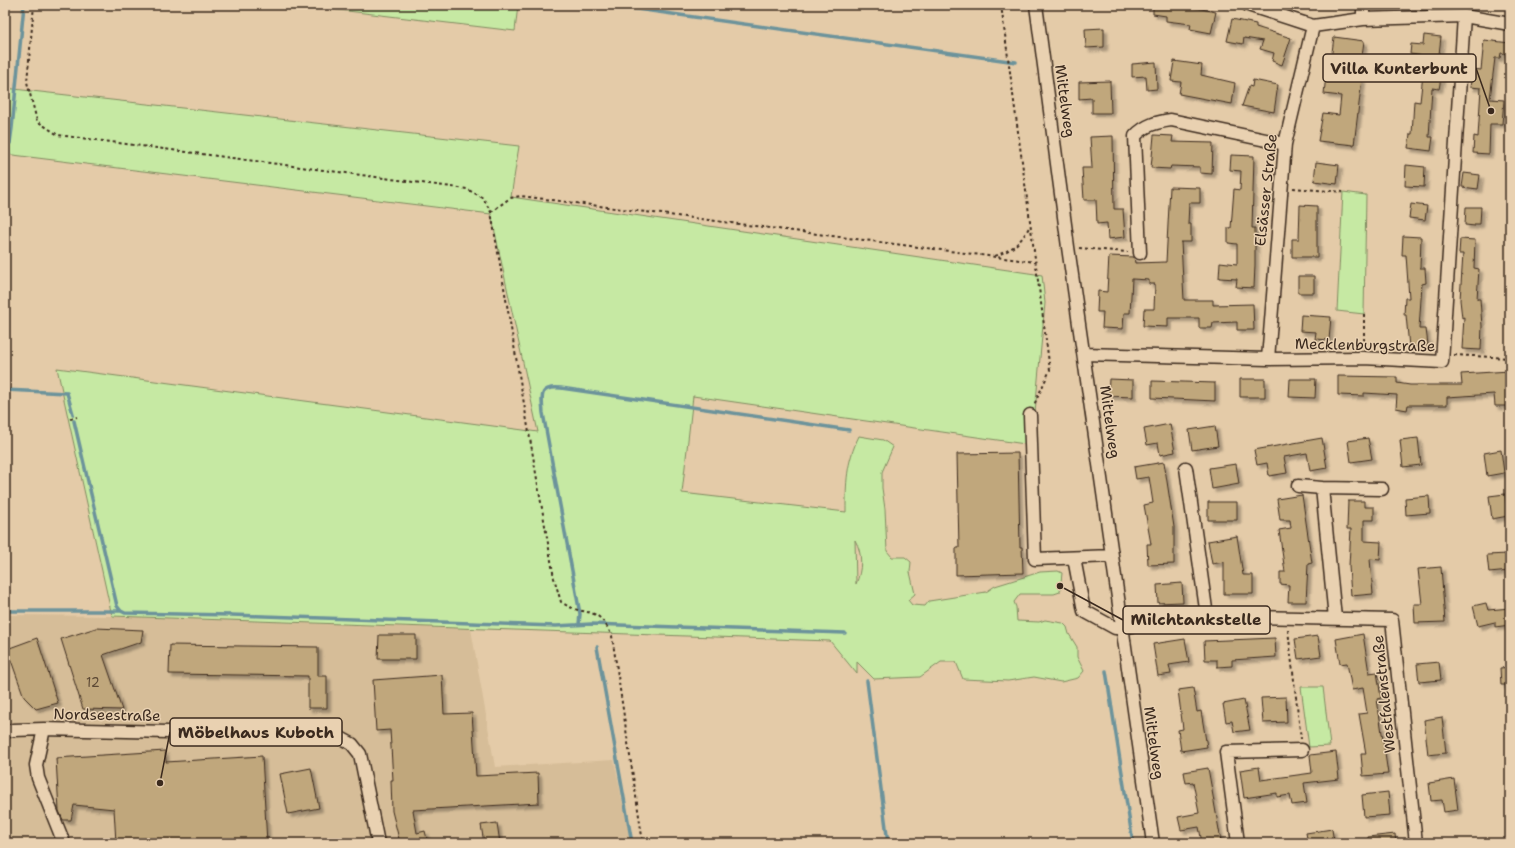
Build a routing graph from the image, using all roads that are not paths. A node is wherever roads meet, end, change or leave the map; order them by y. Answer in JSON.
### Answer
{"nodes":[{"id":1,"x":1036,"y":5,"type":"edge"},
{"id":2,"x":1248,"y":5,"type":"edge"},
{"id":3,"x":1363,"y":5,"type":"edge"},
{"id":4,"x":1464,"y":16,"type":"junction"},
{"id":5,"x":1363,"y":19,"type":"junction"},
{"id":6,"x":1510,"y":24,"type":"edge"},
{"id":7,"x":1313,"y":26,"type":"junction"},
{"id":8,"x":1285,"y":144,"type":"junction"},
{"id":9,"x":1140,"y":253,"type":"road end"},
{"id":10,"x":1084,"y":354,"type":"junction"},
{"id":11,"x":1268,"y":359,"type":"junction"},
{"id":12,"x":1030,"y":415,"type":"road end"},
{"id":13,"x":1186,"y":468,"type":"dead end"},
{"id":14,"x":1298,"y":486,"type":"dead end"},
{"id":15,"x":1322,"y":488,"type":"junction"},
{"id":16,"x":1382,"y":488,"type":"dead end"},
{"id":17,"x":1112,"y":556,"type":"junction"},
{"id":18,"x":1074,"y":558,"type":"junction"},
{"id":19,"x":1207,"y":616,"type":"junction"},
{"id":20,"x":1335,"y":618,"type":"junction"},
{"id":21,"x":1121,"y":627,"type":"junction"},
{"id":22,"x":44,"y":729,"type":"junction"},
{"id":23,"x":5,"y":732,"type":"edge"},
{"id":24,"x":1302,"y":750,"type":"road end"},
{"id":25,"x":64,"y":843,"type":"edge"},
{"id":26,"x":378,"y":843,"type":"edge"},
{"id":27,"x":1153,"y":843,"type":"edge"},
{"id":28,"x":1238,"y":843,"type":"edge"},
{"id":29,"x":1416,"y":843,"type":"edge"}],
"edges":[{"from":1,"to":10,"type":"street","name":"Mittelweg"},
{"from":2,"to":7,"type":"street"},
{"from":3,"to":5,"type":"street"},
{"from":4,"to":5,"type":"street"},
{"from":4,"to":6,"type":"street"},
{"from":4,"to":11,"type":"street","name":"Mecklenburgstraße"},
{"from":5,"to":7,"type":"street"},
{"from":7,"to":8,"type":"street","name":"Elsässer Straße"},
{"from":8,"to":9,"type":"street"},
{"from":8,"to":11,"type":"street","name":"Elsässer Straße"},
{"from":10,"to":11,"type":"street","name":"Mecklenburgstraße"},
{"from":10,"to":17,"type":"street","name":"Mittelweg"},
{"from":12,"to":18,"type":"street"},
{"from":13,"to":19,"type":"street"},
{"from":14,"to":15,"type":"street"},
{"from":15,"to":16,"type":"street"},
{"from":15,"to":20,"type":"street"},
{"from":17,"to":18,"type":"street"},
{"from":17,"to":21,"type":"street","name":"Mittelweg"},
{"from":18,"to":21,"type":"street"},
{"from":19,"to":20,"type":"street","name":"Westfalenstraße"},
{"from":19,"to":21,"type":"street","name":"Westfalenstraße"},
{"from":20,"to":29,"type":"street","name":"Westfalenstraße"},
{"from":21,"to":27,"type":"street","name":"Mittelweg"},
{"from":22,"to":23,"type":"street","name":"Nordseestraße"},
{"from":22,"to":25,"type":"street","name":"Nordseestraße"},
{"from":22,"to":26,"type":"street","name":"Nordseestraße"},
{"from":24,"to":28,"type":"street"}]}
